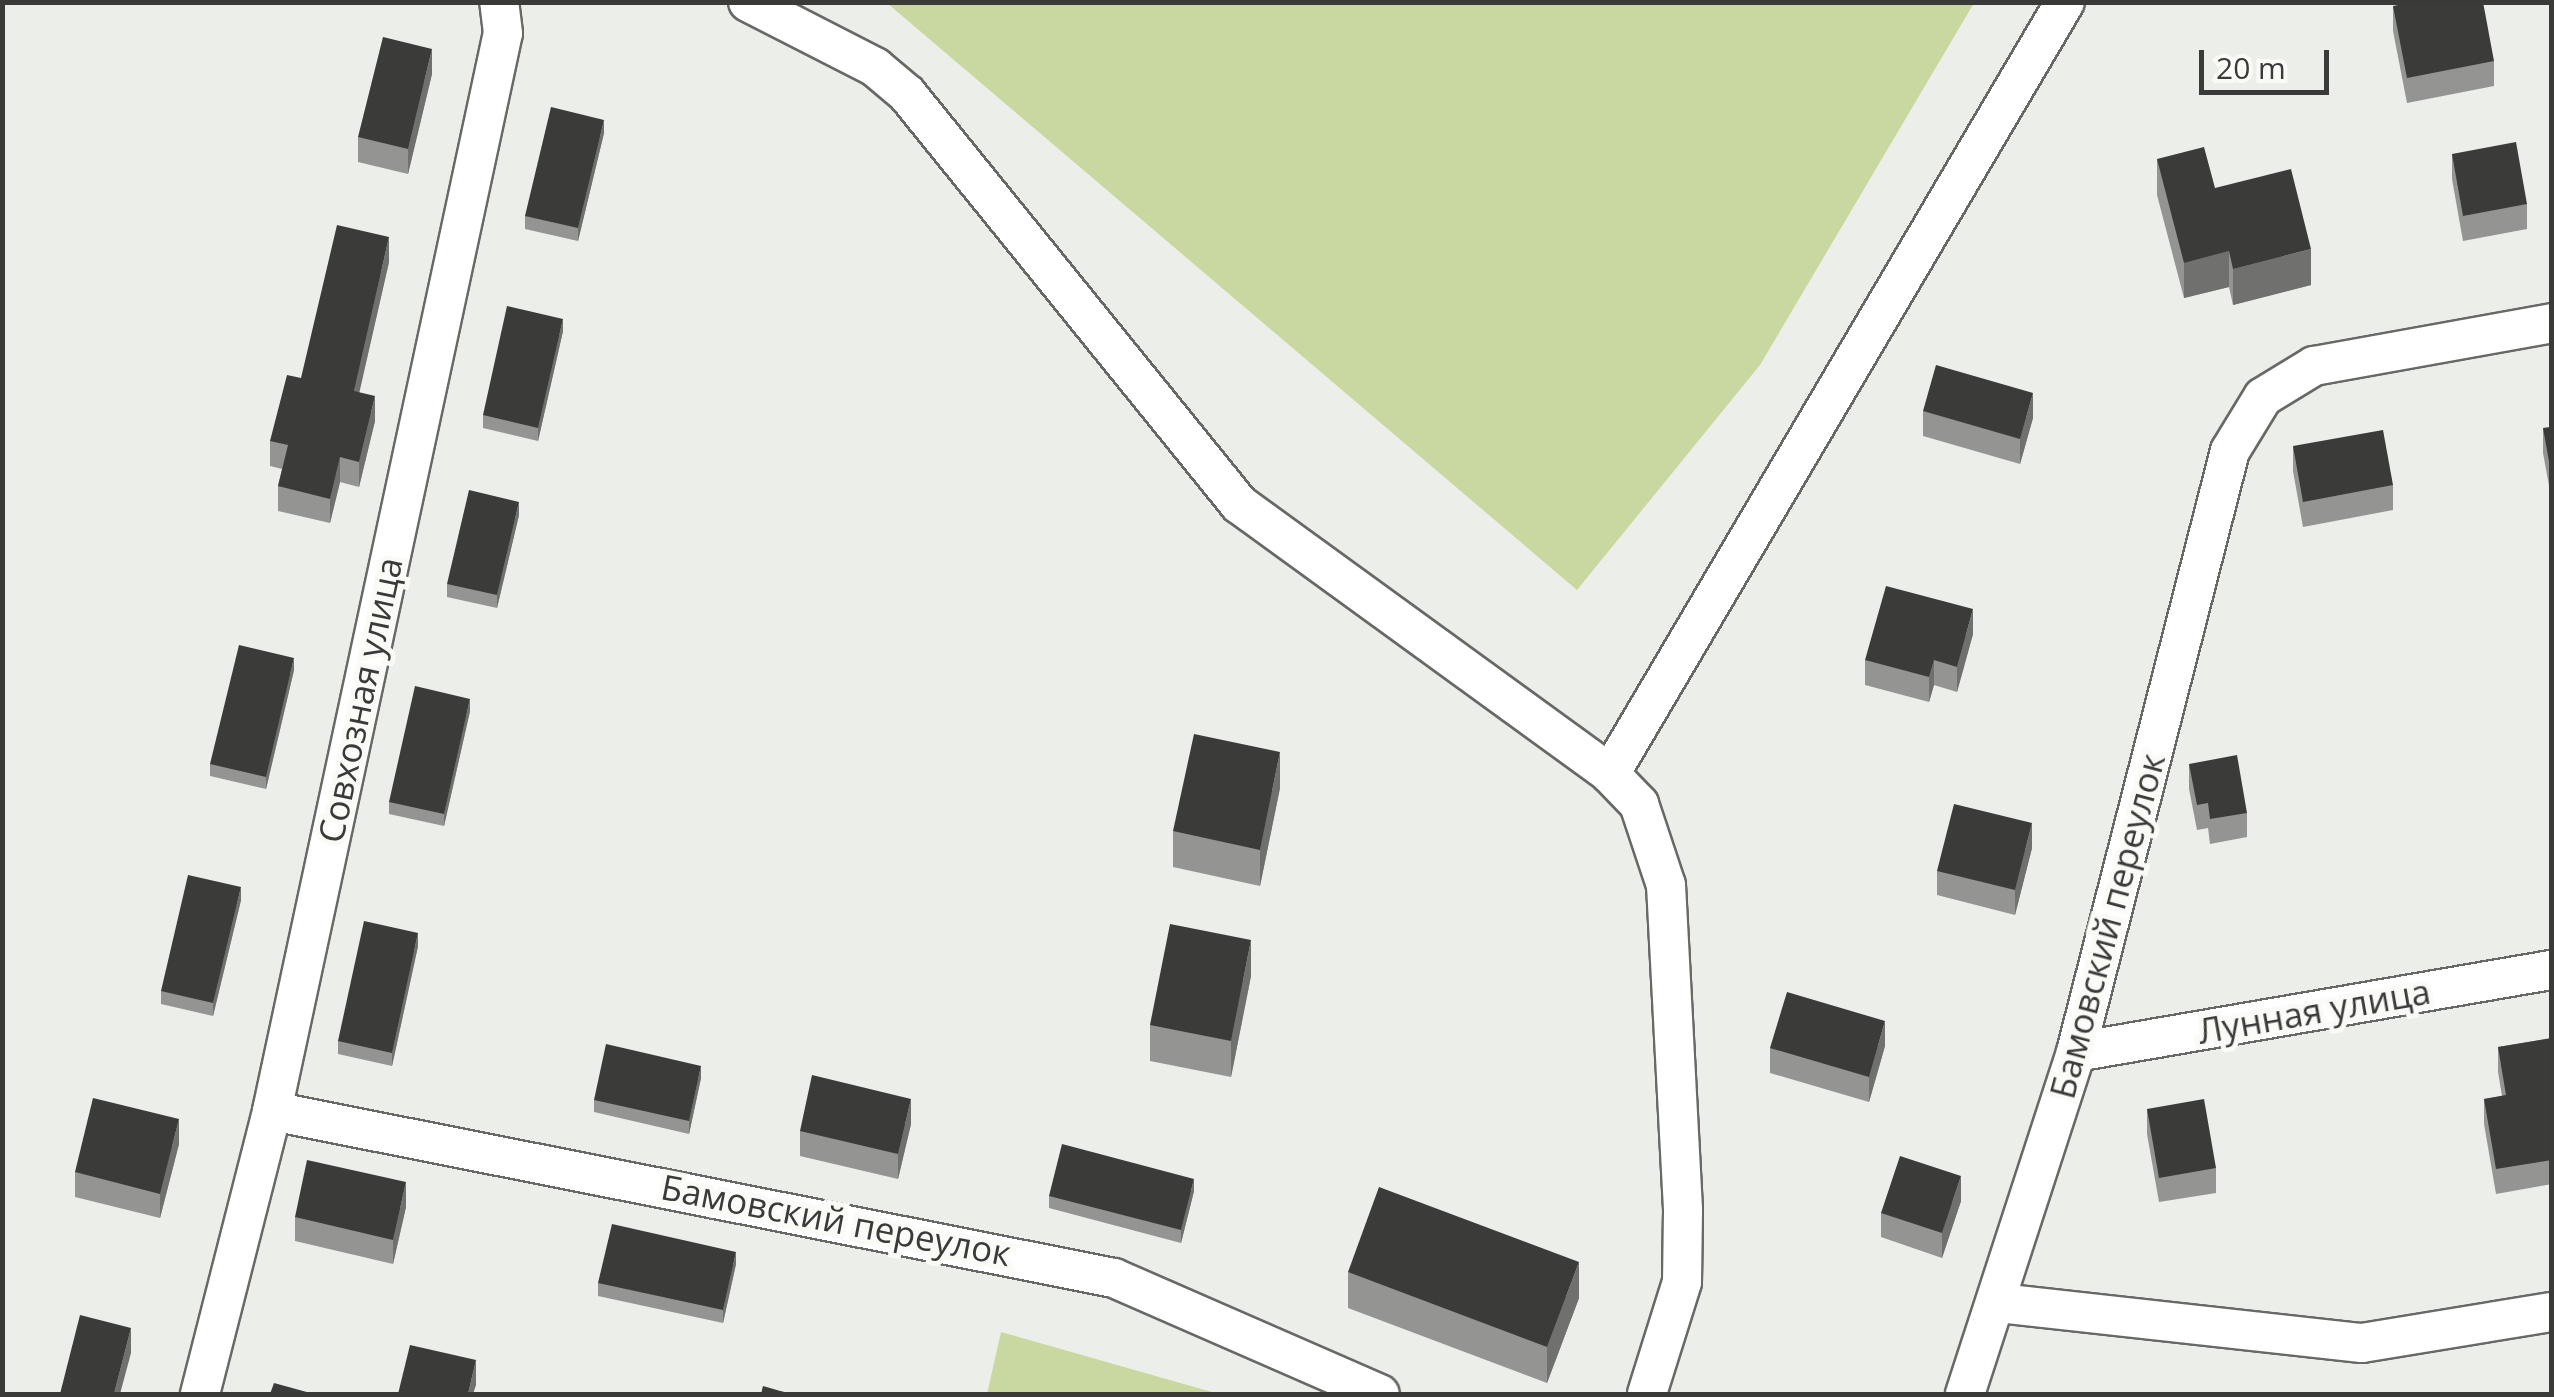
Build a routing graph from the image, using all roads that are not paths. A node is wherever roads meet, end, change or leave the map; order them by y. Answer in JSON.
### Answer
{"nodes":[{"id":1,"x":499,"y":2,"type":"edge"},
{"id":2,"x":748,"y":2,"type":"edge"},
{"id":3,"x":2065,"y":2,"type":"edge"},
{"id":4,"x":2552,"y":324,"type":"edge"},
{"id":5,"x":1610,"y":774,"type":"junction"},
{"id":6,"x":2552,"y":970,"type":"edge"},
{"id":7,"x":2076,"y":1052,"type":"junction"},
{"id":8,"x":272,"y":1111,"type":"junction"},
{"id":9,"x":1998,"y":1303,"type":"junction"},
{"id":10,"x":2552,"y":1312,"type":"edge"},
{"id":11,"x":200,"y":1394,"type":"edge"},
{"id":12,"x":1380,"y":1394,"type":"edge"},
{"id":13,"x":1648,"y":1394,"type":"edge"},
{"id":14,"x":1965,"y":1394,"type":"edge"}],
"edges":[{"from":1,"to":8,"type":"street","name":"Совхозная улица"},
{"from":2,"to":5,"type":"street"},
{"from":3,"to":5,"type":"street"},
{"from":4,"to":7,"type":"street","name":"Бамовский переулок"},
{"from":5,"to":13,"type":"street"},
{"from":6,"to":7,"type":"street","name":"Лунная улица"},
{"from":7,"to":9,"type":"street","name":"Бамовский переулок"},
{"from":8,"to":11,"type":"street","name":"Совхозная улица"},
{"from":8,"to":12,"type":"street","name":"Бамовский переулок"},
{"from":9,"to":10,"type":"street"},
{"from":9,"to":14,"type":"street","name":"Бамовский переулок"}]}
